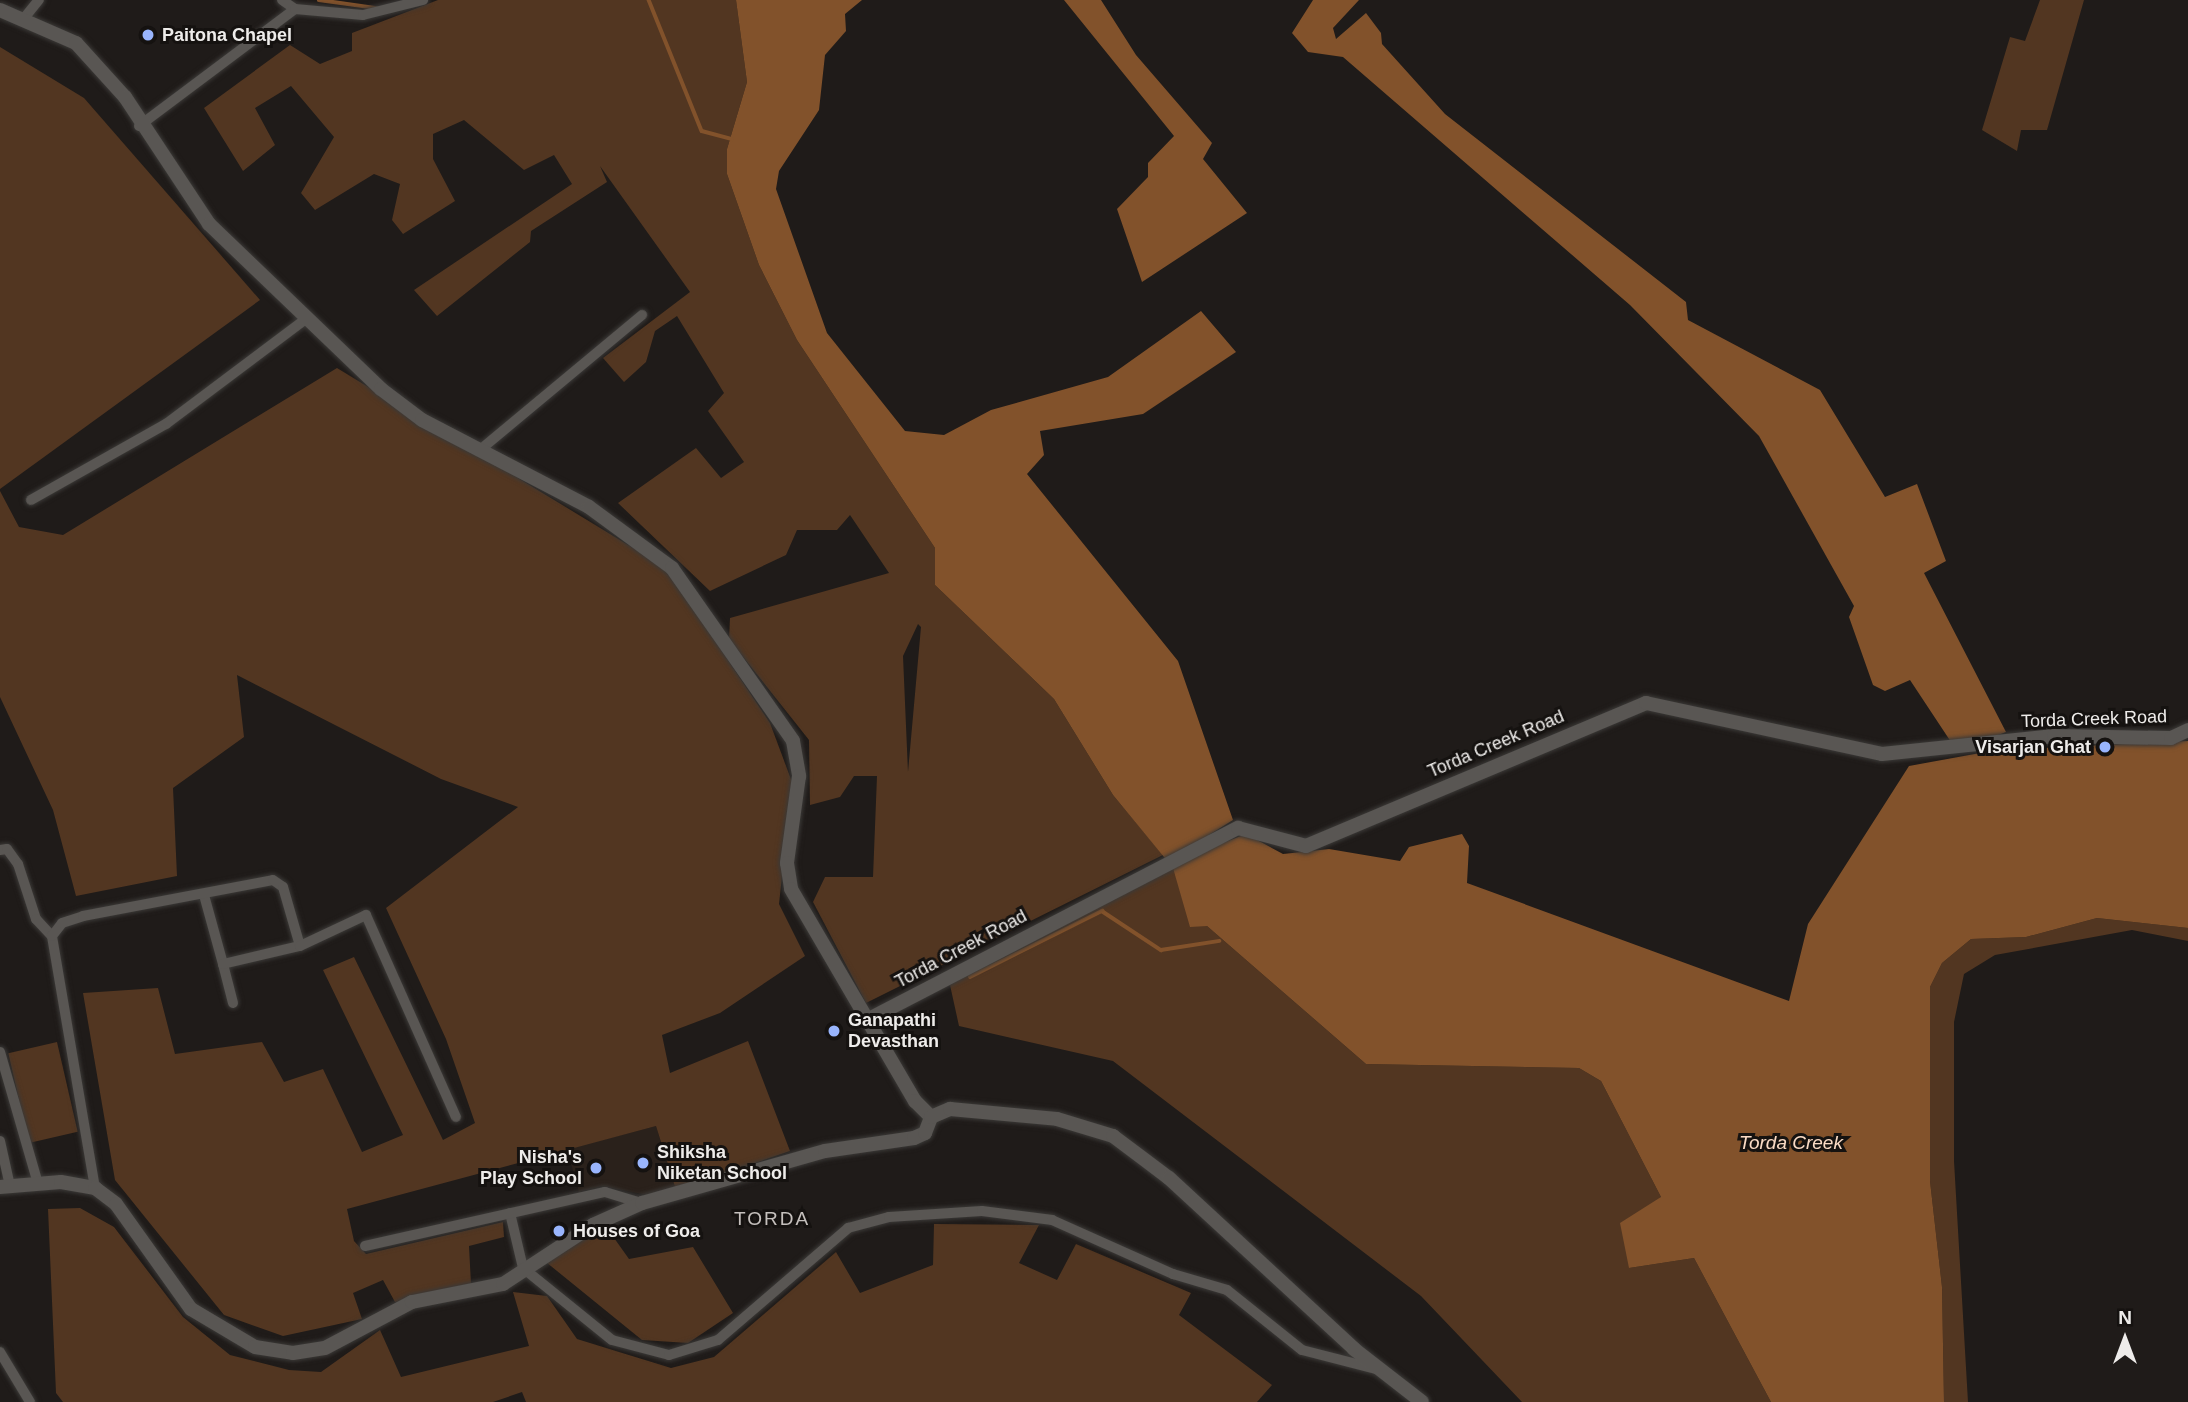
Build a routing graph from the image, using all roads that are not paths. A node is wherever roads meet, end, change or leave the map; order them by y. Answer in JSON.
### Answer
{"nodes":[{"id":1,"x":39,"y":0,"type":"edge"},
{"id":2,"x":282,"y":0,"type":"edge"},
{"id":3,"x":423,"y":0,"type":"edge"},
{"id":4,"x":295,"y":9,"type":"junction"},
{"id":5,"x":0,"y":10,"type":"edge"},
{"id":6,"x":25,"y":17,"type":"junction"},
{"id":7,"x":139,"y":126,"type":"junction"},
{"id":8,"x":642,"y":316,"type":"dead end"},
{"id":9,"x":307,"y":318,"type":"junction"},
{"id":10,"x":480,"y":450,"type":"junction"},
{"id":11,"x":31,"y":500,"type":"dead end"},
{"id":12,"x":2188,"y":730,"type":"edge"},
{"id":13,"x":0,"y":850,"type":"edge"},
{"id":14,"x":204,"y":895,"type":"junction"},
{"id":15,"x":52,"y":936,"type":"junction"},
{"id":16,"x":300,"y":946,"type":"junction"},
{"id":17,"x":222,"y":964,"type":"junction"},
{"id":18,"x":233,"y":1003,"type":"dead end"},
{"id":19,"x":867,"y":1020,"type":"junction"},
{"id":20,"x":0,"y":1052,"type":"edge"},
{"id":21,"x":456,"y":1117,"type":"dead end"},
{"id":22,"x":931,"y":1117,"type":"junction"},
{"id":23,"x":0,"y":1141,"type":"edge"},
{"id":24,"x":38,"y":1184,"type":"junction"},
{"id":25,"x":5,"y":1186,"type":"edge"},
{"id":26,"x":95,"y":1188,"type":"junction"},
{"id":27,"x":642,"y":1203,"type":"junction"},
{"id":28,"x":510,"y":1213,"type":"junction"},
{"id":29,"x":365,"y":1246,"type":"dead end"},
{"id":30,"x":523,"y":1268,"type":"junction"},
{"id":31,"x":0,"y":1352,"type":"edge"},
{"id":32,"x":1380,"y":1370,"type":"junction"},
{"id":33,"x":30,"y":1402,"type":"edge"},
{"id":34,"x":1422,"y":1402,"type":"edge"}],
"edges":[{"from":1,"to":6,"type":"street"},
{"from":2,"to":4,"type":"street"},
{"from":3,"to":4,"type":"street"},
{"from":4,"to":7,"type":"street"},
{"from":5,"to":6,"type":"street"},
{"from":6,"to":7,"type":"street"},
{"from":7,"to":9,"type":"street"},
{"from":8,"to":10,"type":"street"},
{"from":9,"to":10,"type":"street"},
{"from":9,"to":11,"type":"street"},
{"from":10,"to":19,"type":"street"},
{"from":12,"to":19,"type":"street","name":"Torda Creek Road"},
{"from":13,"to":15,"type":"street"},
{"from":14,"to":15,"type":"street"},
{"from":14,"to":16,"type":"street"},
{"from":14,"to":17,"type":"street"},
{"from":15,"to":26,"type":"street"},
{"from":16,"to":17,"type":"street"},
{"from":16,"to":21,"type":"street"},
{"from":17,"to":18,"type":"street"},
{"from":19,"to":22,"type":"street"},
{"from":20,"to":24,"type":"street"},
{"from":22,"to":27,"type":"street"},
{"from":22,"to":32,"type":"street"},
{"from":23,"to":25,"type":"street"},
{"from":24,"to":25,"type":"street"},
{"from":24,"to":26,"type":"street"},
{"from":26,"to":30,"type":"street"},
{"from":27,"to":28,"type":"street"},
{"from":27,"to":30,"type":"street"},
{"from":28,"to":29,"type":"street"},
{"from":28,"to":30,"type":"street"},
{"from":30,"to":32,"type":"street"},
{"from":31,"to":33,"type":"street"},
{"from":32,"to":34,"type":"street"}]}
